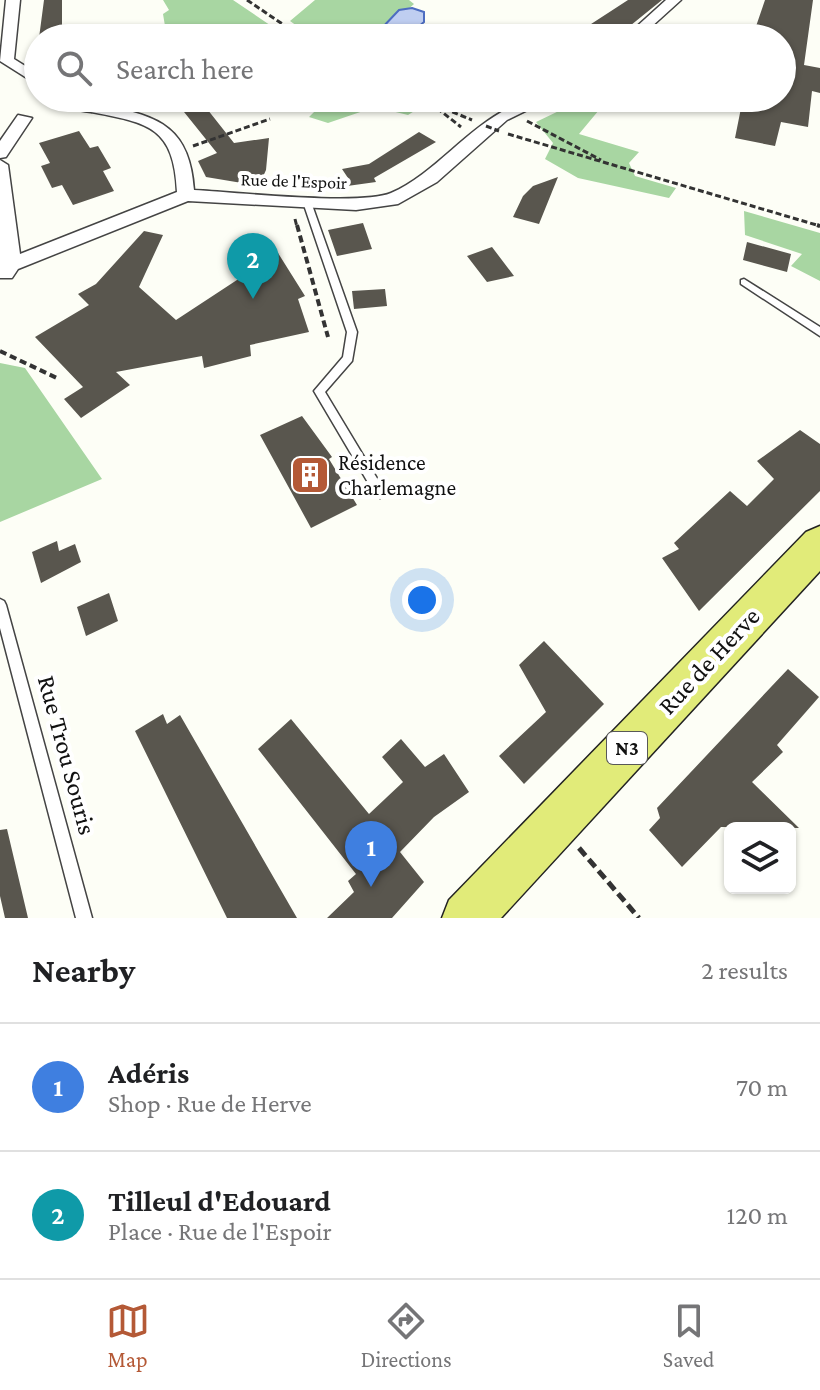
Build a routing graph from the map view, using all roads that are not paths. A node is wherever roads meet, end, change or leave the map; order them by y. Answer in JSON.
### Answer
{"nodes":[{"id":1,"x":13,"y":0,"type":"edge"},
{"id":2,"x":674,"y":0,"type":"edge"},
{"id":3,"x":647,"y":24,"type":"edge"},
{"id":4,"x":24,"y":72,"type":"edge"},
{"id":5,"x":106,"y":112,"type":"edge"},
{"id":6,"x":511,"y":112,"type":"edge"},
{"id":7,"x":24,"y":118,"type":"dead end"},
{"id":8,"x":0,"y":153,"type":"edge"},
{"id":9,"x":0,"y":165,"type":"edge"},
{"id":10,"x":186,"y":195,"type":"junction"},
{"id":11,"x":298,"y":202,"type":"junction"},
{"id":12,"x":6,"y":265,"type":"edge"},
{"id":13,"x":0,"y":280,"type":"edge"},
{"id":14,"x":744,"y":282,"type":"dead end"},
{"id":15,"x":820,"y":332,"type":"edge"},
{"id":16,"x":380,"y":493,"type":"dead end"},
{"id":17,"x":820,"y":544,"type":"edge"},
{"id":18,"x":0,"y":605,"type":"edge"},
{"id":19,"x":84,"y":918,"type":"edge"},
{"id":20,"x":467,"y":918,"type":"edge"}],
"edges":[{"from":1,"to":4,"type":"street"},
{"from":2,"to":3,"type":"street"},
{"from":5,"to":10,"type":"street"},
{"from":6,"to":11,"type":"street","name":"Rue de l'Espoir"},
{"from":7,"to":8,"type":"street"},
{"from":9,"to":12,"type":"street"},
{"from":10,"to":11,"type":"street","name":"Rue de l'Espoir"},
{"from":10,"to":12,"type":"street"},
{"from":11,"to":16,"type":"lane"},
{"from":12,"to":13,"type":"street"},
{"from":14,"to":15,"type":"lane"},
{"from":17,"to":20,"type":"main road","name":"Rue de Herve","number":"N3"},
{"from":18,"to":19,"type":"lane","name":"Rue Trou Souris"}]}
